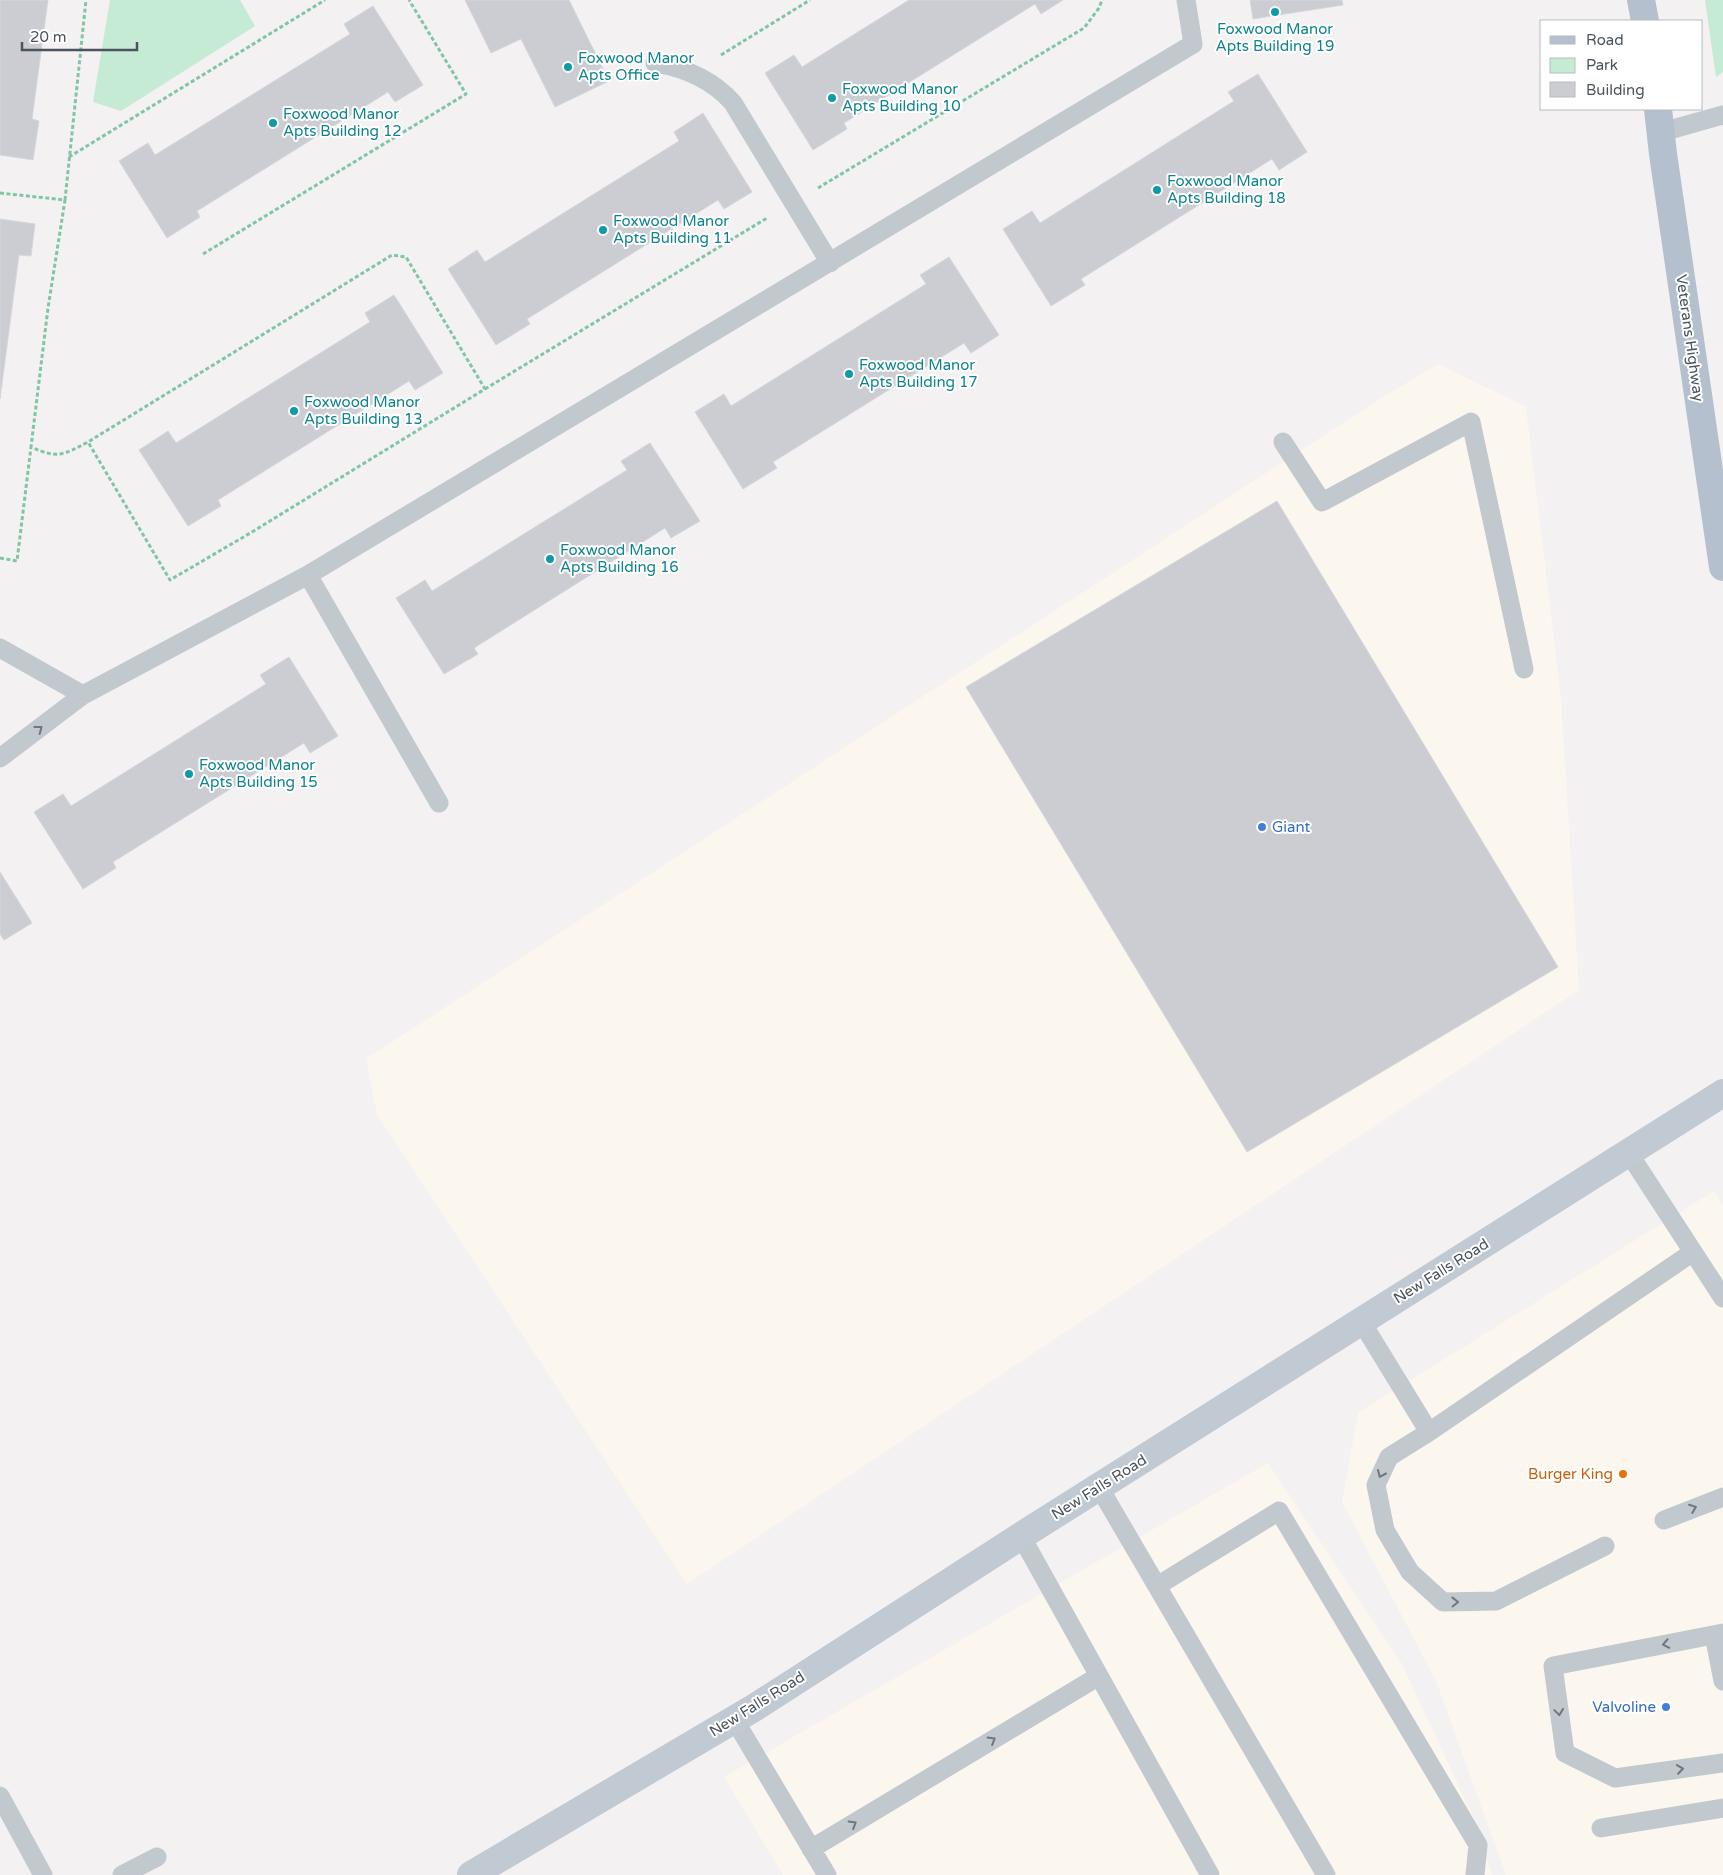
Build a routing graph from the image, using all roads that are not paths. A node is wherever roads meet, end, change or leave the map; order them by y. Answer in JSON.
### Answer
{"nodes":[{"id":1,"x":1186,"y":0,"type":"edge"},
{"id":2,"x":1641,"y":0,"type":"edge"},
{"id":3,"x":1645,"y":20,"type":"edge"},
{"id":4,"x":655,"y":63,"type":"dead end"},
{"id":5,"x":1723,"y":116,"type":"edge"},
{"id":6,"x":1660,"y":120,"type":"edge"},
{"id":7,"x":830,"y":263,"type":"junction"},
{"id":8,"x":1283,"y":442,"type":"dead end"},
{"id":9,"x":1717,"y":484,"type":"edge"},
{"id":10,"x":1720,"y":517,"type":"edge"},
{"id":11,"x":1723,"y":567,"type":"edge"},
{"id":12,"x":308,"y":575,"type":"junction"},
{"id":13,"x":0,"y":648,"type":"edge"},
{"id":14,"x":1524,"y":669,"type":"dead end"},
{"id":15,"x":84,"y":695,"type":"junction"},
{"id":16,"x":0,"y":758,"type":"edge"},
{"id":17,"x":440,"y":803,"type":"dead end"},
{"id":18,"x":1723,"y":1093,"type":"edge"},
{"id":19,"x":1628,"y":1152,"type":"junction"},
{"id":20,"x":1693,"y":1252,"type":"junction"},
{"id":21,"x":1723,"y":1298,"type":"edge"},
{"id":22,"x":1362,"y":1322,"type":"junction"},
{"id":23,"x":1429,"y":1432,"type":"junction"},
{"id":24,"x":1099,"y":1487,"type":"junction"},
{"id":25,"x":1723,"y":1497,"type":"edge"},
{"id":26,"x":1664,"y":1520,"type":"dead end"},
{"id":27,"x":1021,"y":1536,"type":"junction"},
{"id":28,"x":1606,"y":1546,"type":"dead end"},
{"id":29,"x":1157,"y":1586,"type":"junction"},
{"id":30,"x":1719,"y":1634,"type":"edge"},
{"id":31,"x":1099,"y":1676,"type":"junction"},
{"id":32,"x":1723,"y":1681,"type":"edge"},
{"id":33,"x":734,"y":1719,"type":"junction"},
{"id":34,"x":1723,"y":1763,"type":"edge"},
{"id":35,"x":0,"y":1796,"type":"edge"},
{"id":36,"x":1723,"y":1808,"type":"edge"},
{"id":37,"x":1601,"y":1828,"type":"dead end"},
{"id":38,"x":811,"y":1849,"type":"junction"},
{"id":39,"x":157,"y":1857,"type":"dead end"},
{"id":40,"x":43,"y":1875,"type":"edge"},
{"id":41,"x":122,"y":1875,"type":"edge"},
{"id":42,"x":471,"y":1875,"type":"edge"},
{"id":43,"x":827,"y":1875,"type":"edge"},
{"id":44,"x":1210,"y":1875,"type":"edge"},
{"id":45,"x":1326,"y":1875,"type":"edge"},
{"id":46,"x":1475,"y":1875,"type":"edge"}],
"edges":[{"from":1,"to":7,"type":"lane"},
{"from":2,"to":3,"type":"main road"},
{"from":4,"to":7,"type":"lane"},
{"from":5,"to":6,"type":"lane"},
{"from":6,"to":9,"type":"main road","name":"Veterans Highway"},
{"from":7,"to":12,"type":"lane"},
{"from":8,"to":14,"type":"lane"},
{"from":9,"to":10,"type":"main road","name":"Veterans Highway"},
{"from":10,"to":11,"type":"main road","name":"Veterans Highway"},
{"from":12,"to":15,"type":"lane"},
{"from":12,"to":17,"type":"lane"},
{"from":13,"to":15,"type":"lane"},
{"from":16,"to":15,"type":"lane","one_way":true},
{"from":18,"to":19,"type":"main road","name":"New Falls Road"},
{"from":19,"to":20,"type":"lane"},
{"from":19,"to":22,"type":"main road","name":"New Falls Road"},
{"from":20,"to":21,"type":"lane"},
{"from":20,"to":23,"type":"lane"},
{"from":22,"to":23,"type":"lane"},
{"from":22,"to":24,"type":"main road","name":"New Falls Road"},
{"from":23,"to":28,"type":"lane","one_way":true},
{"from":24,"to":27,"type":"main road","name":"New Falls Road"},
{"from":24,"to":29,"type":"lane"},
{"from":26,"to":25,"type":"lane","one_way":true},
{"from":27,"to":31,"type":"lane"},
{"from":27,"to":33,"type":"main road","name":"New Falls Road"},
{"from":29,"to":45,"type":"lane"},
{"from":29,"to":46,"type":"lane"},
{"from":30,"to":32,"type":"lane"},
{"from":30,"to":34,"type":"lane","one_way":true},
{"from":38,"to":31,"type":"lane","one_way":true},
{"from":31,"to":44,"type":"lane"},
{"from":33,"to":38,"type":"lane"},
{"from":33,"to":42,"type":"main road","name":"New Falls Road"},
{"from":35,"to":40,"type":"lane"},
{"from":36,"to":37,"type":"lane"},
{"from":38,"to":43,"type":"lane"},
{"from":39,"to":41,"type":"lane"}]}
